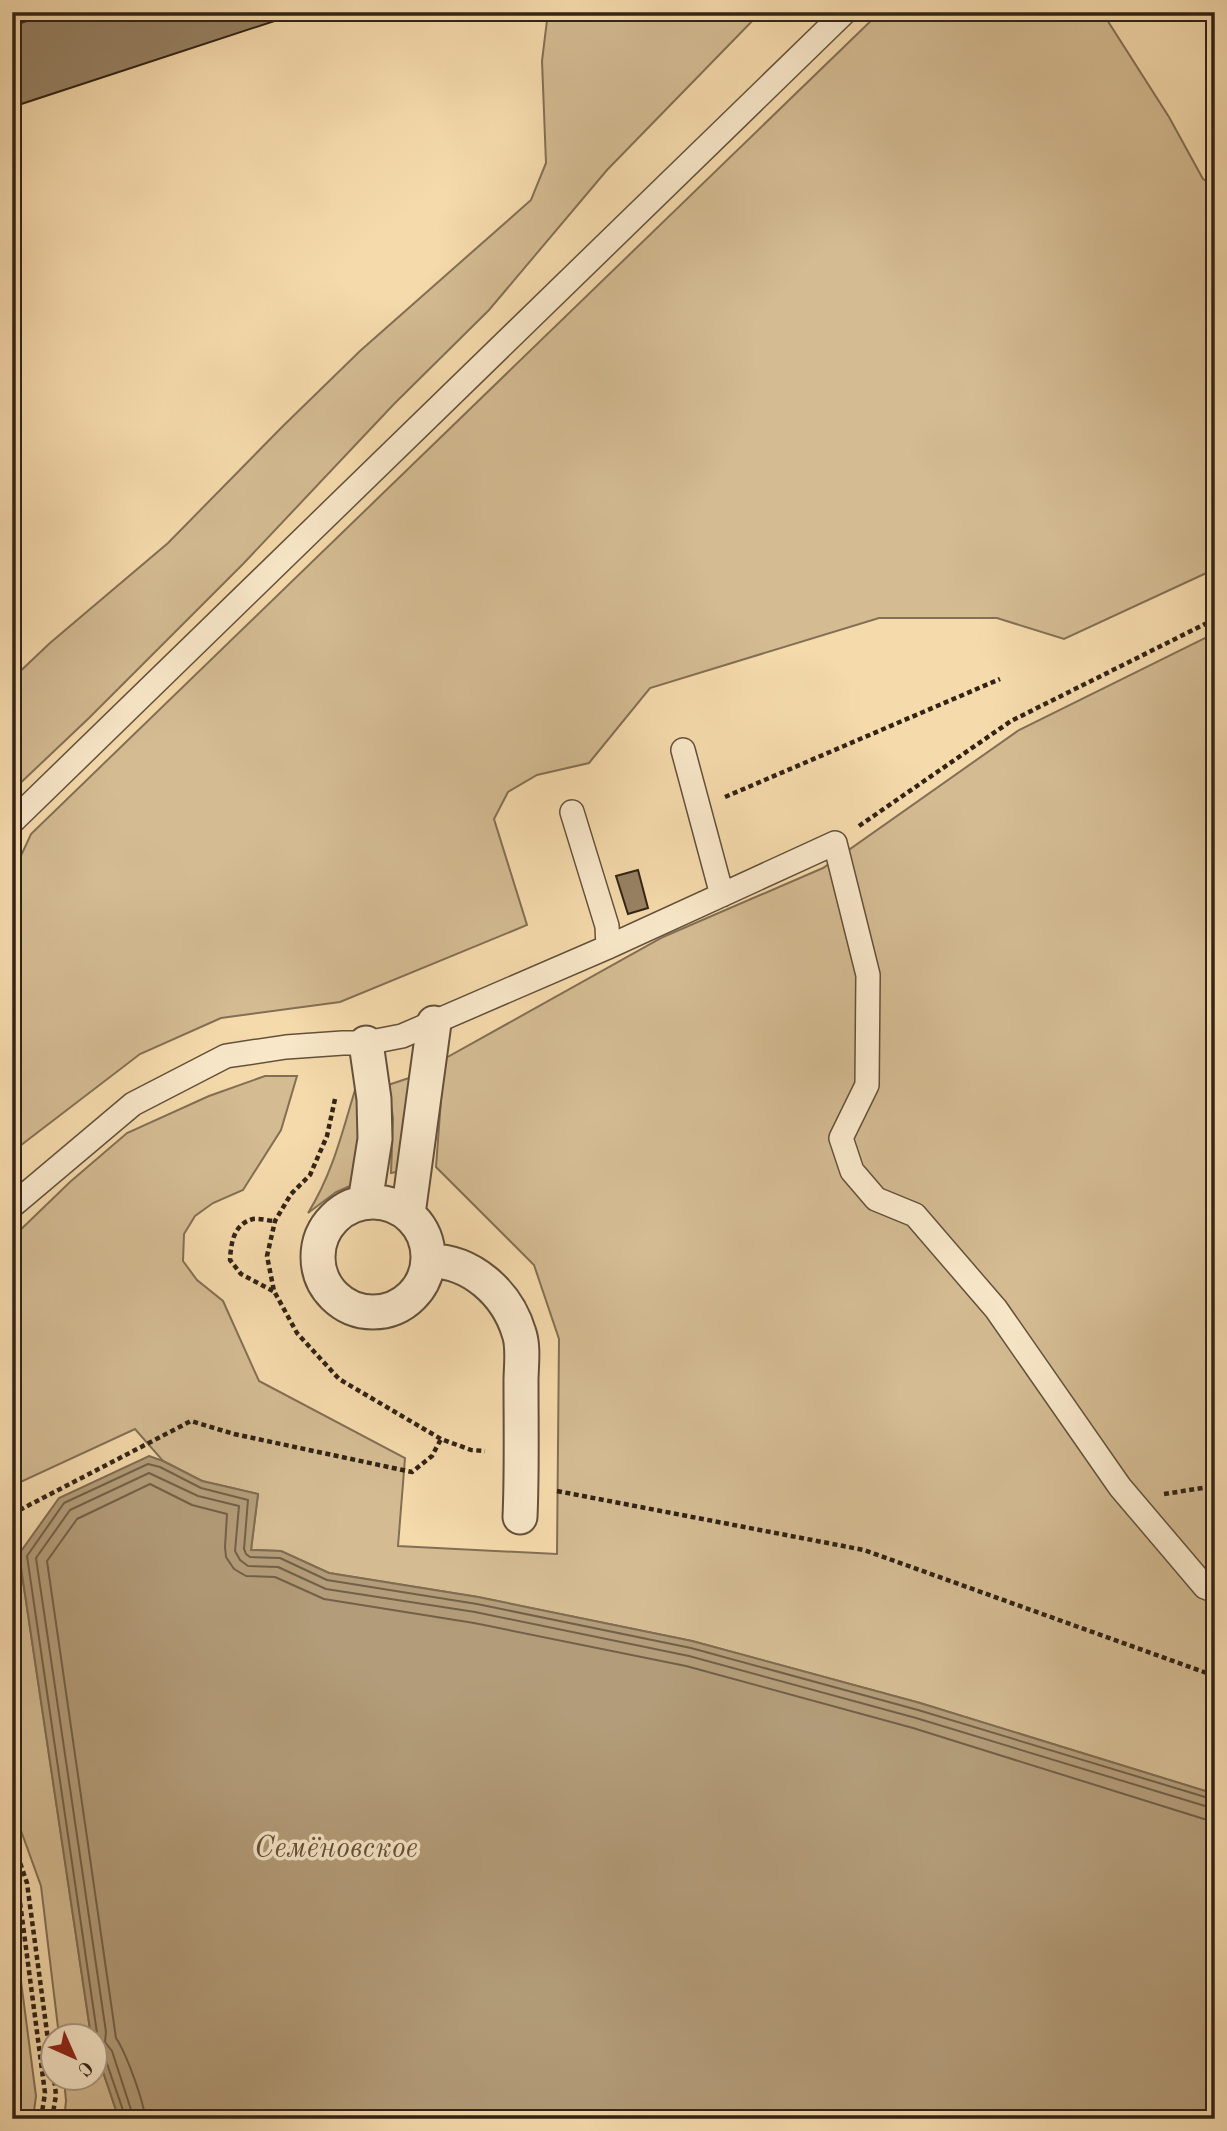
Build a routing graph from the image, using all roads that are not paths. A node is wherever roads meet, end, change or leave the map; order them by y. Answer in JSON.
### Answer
{"nodes":[{"id":1,"x":845,"y":12,"type":"edge"},
{"id":2,"x":683,"y":750,"type":"dead end"},
{"id":3,"x":572,"y":812,"type":"dead end"},
{"id":4,"x":12,"y":822,"type":"edge"},
{"id":5,"x":722,"y":895,"type":"junction"},
{"id":6,"x":608,"y":947,"type":"junction"},
{"id":7,"x":434,"y":1023,"type":"junction"},
{"id":8,"x":354,"y":1043,"type":"junction"},
{"id":9,"x":365,"y":1202,"type":"junction"},
{"id":10,"x":12,"y":1206,"type":"edge"},
{"id":11,"x":408,"y":1214,"type":"junction"},
{"id":12,"x":428,"y":1261,"type":"junction"},
{"id":13,"x":520,"y":1517,"type":"dead end"},
{"id":14,"x":1215,"y":1591,"type":"edge"}],
"edges":[{"from":1,"to":4,"type":"lane"},
{"from":2,"to":5,"type":"lane"},
{"from":3,"to":6,"type":"lane"},
{"from":5,"to":6,"type":"lane"},
{"from":5,"to":14,"type":"lane"},
{"from":6,"to":7,"type":"lane"},
{"from":7,"to":8,"type":"lane"},
{"from":7,"to":11,"type":"street"},
{"from":8,"to":9,"type":"street"},
{"from":8,"to":10,"type":"lane"},
{"from":9,"to":11,"type":"street"},
{"from":9,"to":12,"type":"street"},
{"from":11,"to":12,"type":"street"},
{"from":12,"to":13,"type":"street"}]}
